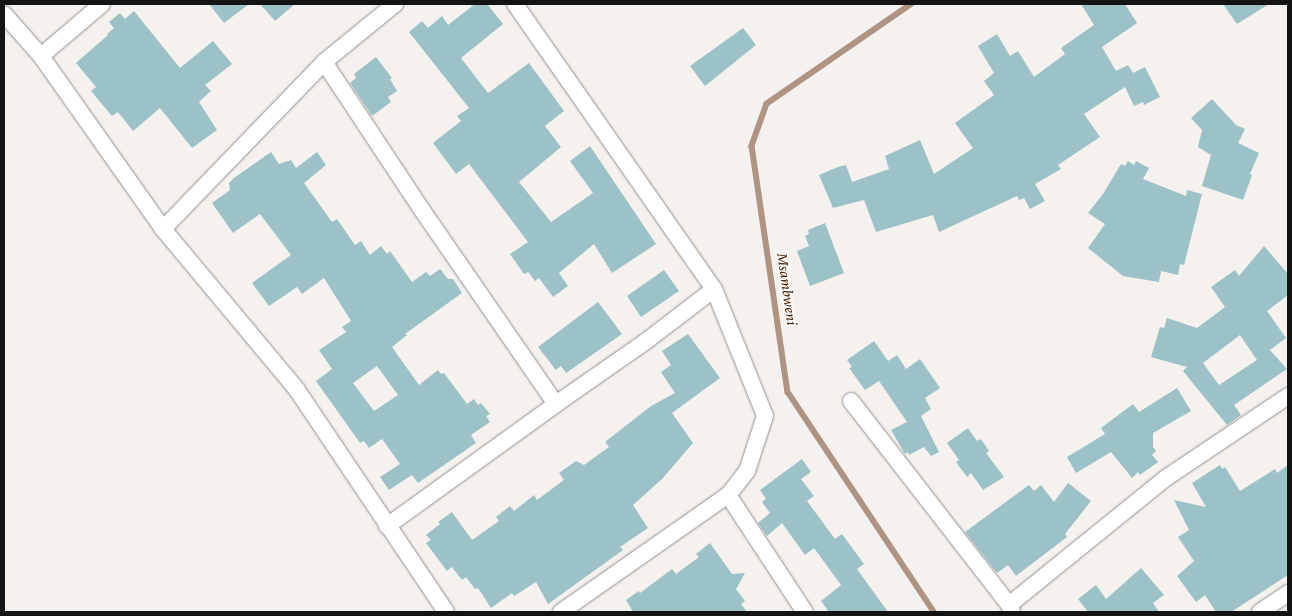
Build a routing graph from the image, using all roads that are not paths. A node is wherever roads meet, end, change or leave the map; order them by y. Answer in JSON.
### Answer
{"nodes":[{"id":1,"x":102,"y":4,"type":"edge"},
{"id":2,"x":395,"y":4,"type":"edge"},
{"id":3,"x":515,"y":4,"type":"edge"},
{"id":4,"x":4,"y":14,"type":"edge"},
{"id":5,"x":41,"y":56,"type":"junction"},
{"id":6,"x":324,"y":62,"type":"junction"},
{"id":7,"x":163,"y":229,"type":"junction"},
{"id":8,"x":714,"y":289,"type":"junction"},
{"id":9,"x":1288,"y":396,"type":"edge"},
{"id":10,"x":850,"y":401,"type":"dead end"},
{"id":11,"x":556,"y":404,"type":"junction"},
{"id":12,"x":728,"y":495,"type":"junction"},
{"id":13,"x":387,"y":526,"type":"junction"},
{"id":14,"x":1288,"y":593,"type":"edge"},
{"id":15,"x":1011,"y":609,"type":"edge"},
{"id":16,"x":446,"y":612,"type":"edge"},
{"id":17,"x":561,"y":612,"type":"edge"},
{"id":18,"x":805,"y":612,"type":"edge"},
{"id":19,"x":1260,"y":612,"type":"edge"}],
"edges":[{"from":1,"to":5,"type":"street"},
{"from":2,"to":6,"type":"street"},
{"from":3,"to":8,"type":"street"},
{"from":4,"to":5,"type":"street"},
{"from":5,"to":7,"type":"street"},
{"from":6,"to":7,"type":"street"},
{"from":6,"to":11,"type":"street"},
{"from":7,"to":13,"type":"street"},
{"from":8,"to":11,"type":"street"},
{"from":8,"to":12,"type":"street"},
{"from":9,"to":15,"type":"street"},
{"from":10,"to":15,"type":"street"},
{"from":11,"to":13,"type":"street"},
{"from":12,"to":17,"type":"street"},
{"from":12,"to":18,"type":"street"},
{"from":13,"to":16,"type":"street"},
{"from":14,"to":19,"type":"street"}]}
